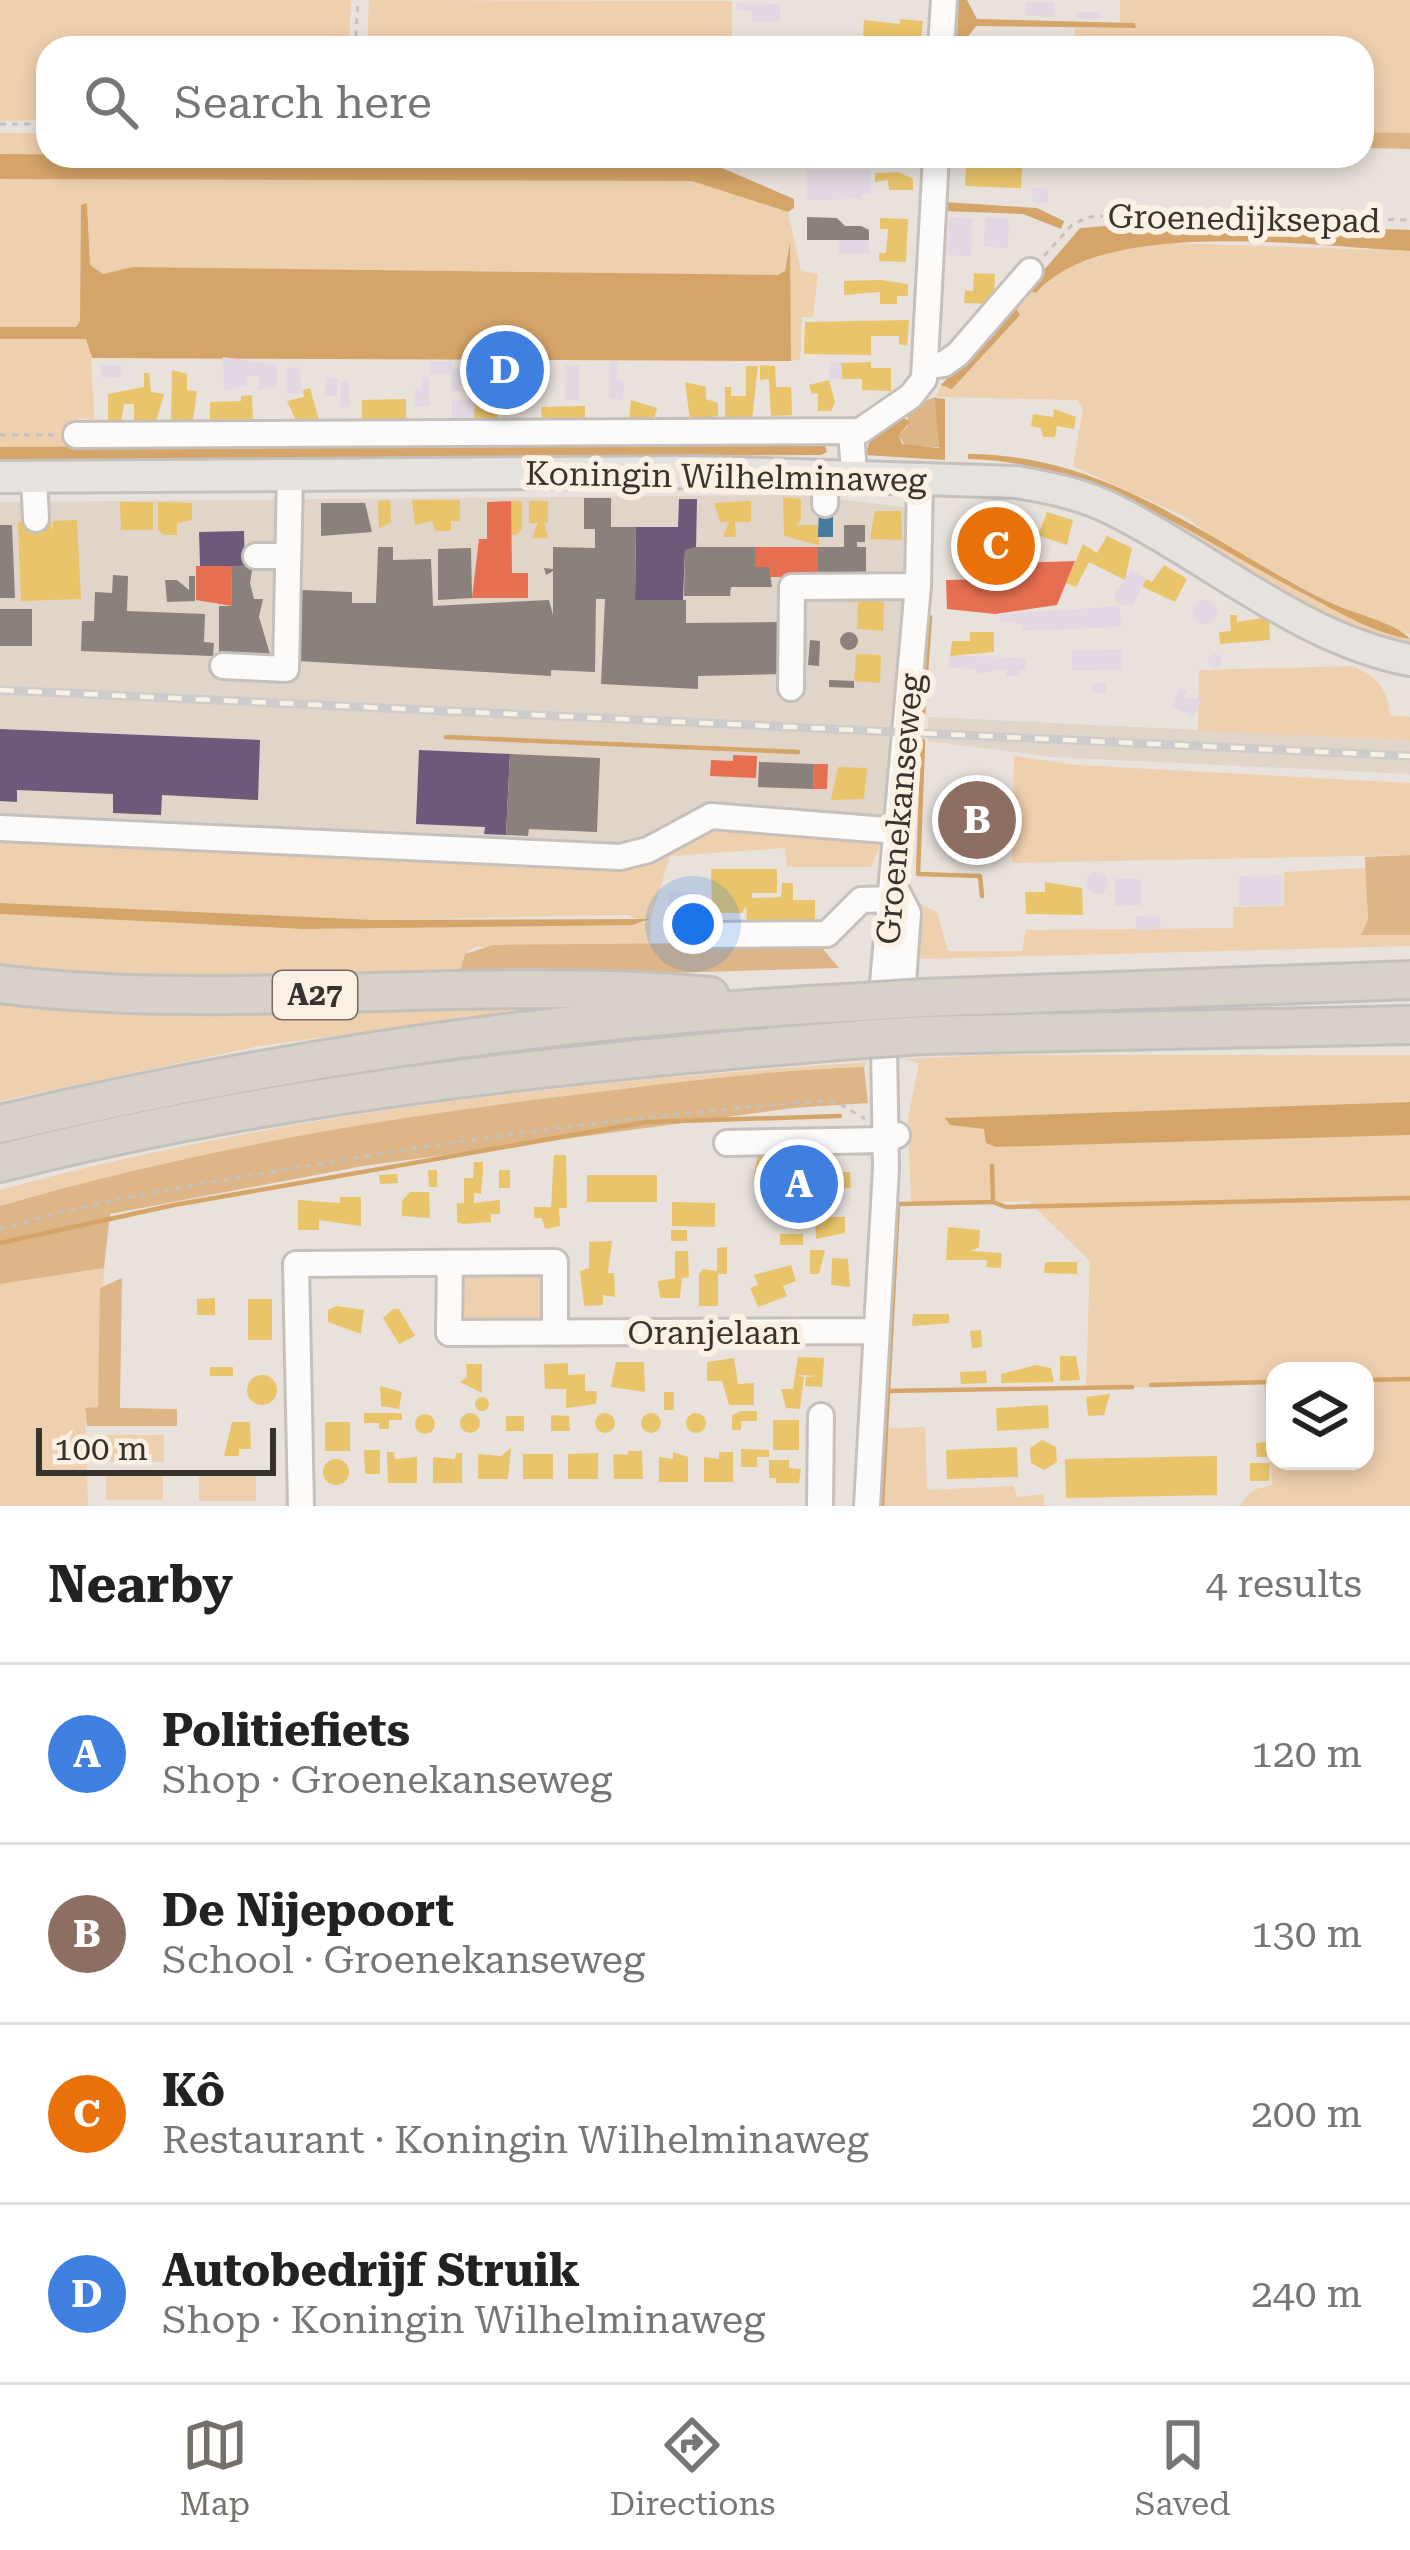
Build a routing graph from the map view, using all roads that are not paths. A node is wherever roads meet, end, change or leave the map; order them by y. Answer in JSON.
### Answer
{"nodes":[{"id":1,"x":944,"y":0,"type":"edge"},
{"id":2,"x":942,"y":36,"type":"edge"},
{"id":3,"x":935,"y":168,"type":"edge"},
{"id":4,"x":1030,"y":271,"type":"road end"},
{"id":5,"x":926,"y":366,"type":"junction"},
{"id":6,"x":851,"y":431,"type":"junction"},
{"id":7,"x":76,"y":435,"type":"road end"},
{"id":8,"x":290,"y":475,"type":"junction"},
{"id":9,"x":34,"y":476,"type":"junction"},
{"id":10,"x":0,"y":477,"type":"edge"},
{"id":11,"x":920,"y":478,"type":"junction"},
{"id":12,"x":835,"y":483,"type":"junction"},
{"id":13,"x":37,"y":519,"type":"dead end"},
{"id":14,"x":256,"y":556,"type":"dead end"},
{"id":15,"x":288,"y":556,"type":"junction"},
{"id":16,"x":918,"y":586,"type":"junction"},
{"id":17,"x":1410,"y":660,"type":"edge"},
{"id":18,"x":223,"y":666,"type":"dead end"},
{"id":19,"x":791,"y":688,"type":"dead end"},
{"id":20,"x":0,"y":828,"type":"edge"},
{"id":21,"x":898,"y":831,"type":"junction"},
{"id":22,"x":891,"y":889,"type":"junction"},
{"id":23,"x":710,"y":934,"type":"dead end"},
{"id":24,"x":1410,"y":980,"type":"edge"},
{"id":25,"x":0,"y":984,"type":"edge"},
{"id":26,"x":806,"y":1005,"type":"junction"},
{"id":27,"x":864,"y":1020,"type":"junction"},
{"id":28,"x":1410,"y":1025,"type":"edge"},
{"id":29,"x":0,"y":1124,"type":"edge"},
{"id":30,"x":885,"y":1129,"type":"junction"},
{"id":31,"x":727,"y":1143,"type":"dead end"},
{"id":32,"x":0,"y":1162,"type":"edge"},
{"id":33,"x":450,"y":1263,"type":"junction"},
{"id":34,"x":874,"y":1330,"type":"junction"},
{"id":35,"x":555,"y":1333,"type":"junction"},
{"id":36,"x":820,"y":1416,"type":"dead end"},
{"id":37,"x":301,"y":1506,"type":"edge"},
{"id":38,"x":820,"y":1506,"type":"edge"},
{"id":39,"x":867,"y":1506,"type":"edge"}],
"edges":[{"from":1,"to":2,"type":"street"},
{"from":3,"to":5,"type":"street"},
{"from":4,"to":5,"type":"street"},
{"from":5,"to":6,"type":"street"},
{"from":6,"to":7,"type":"street","name":"Koningin Wilhelminaweg"},
{"from":6,"to":12,"type":"street"},
{"from":8,"to":9,"type":"main road","name":"Koningin Wilhelminaweg"},
{"from":8,"to":12,"type":"main road","name":"Koningin Wilhelminaweg"},
{"from":8,"to":15,"type":"street"},
{"from":9,"to":10,"type":"main road","name":"Koningin Wilhelminaweg"},
{"from":9,"to":13,"type":"street"},
{"from":11,"to":12,"type":"main road","name":"Koningin Wilhelminaweg"},
{"from":11,"to":16,"type":"street","name":"Groenekanseweg"},
{"from":11,"to":17,"type":"main road","name":"Koningin Wilhelminaweg"},
{"from":14,"to":15,"type":"street"},
{"from":15,"to":18,"type":"street"},
{"from":16,"to":19,"type":"street"},
{"from":16,"to":21,"type":"street","name":"Groenekanseweg"},
{"from":20,"to":21,"type":"street"},
{"from":21,"to":22,"type":"street","name":"Groenekanseweg"},
{"from":22,"to":23,"type":"street"},
{"from":22,"to":30,"type":"street","name":"Groenekanseweg"},
{"from":24,"to":27,"type":"highway","number":"A27","bridge":true},
{"from":25,"to":26,"type":"highway","number":"A27"},
{"from":26,"to":27,"type":"highway","number":"A27"},
{"from":26,"to":29,"type":"highway","number":"A27"},
{"from":27,"to":28,"type":"highway","number":"A27","bridge":true},
{"from":27,"to":32,"type":"highway","number":"A27"},
{"from":30,"to":31,"type":"street"},
{"from":30,"to":34,"type":"street","name":"Groenekanseweg"},
{"from":33,"to":35,"type":"street"},
{"from":33,"to":35,"type":"street","name":"Oranjelaan"},
{"from":33,"to":37,"type":"street"},
{"from":34,"to":35,"type":"street","name":"Oranjelaan"},
{"from":34,"to":39,"type":"street","name":"Groenekanseweg"},
{"from":36,"to":38,"type":"street"}]}
